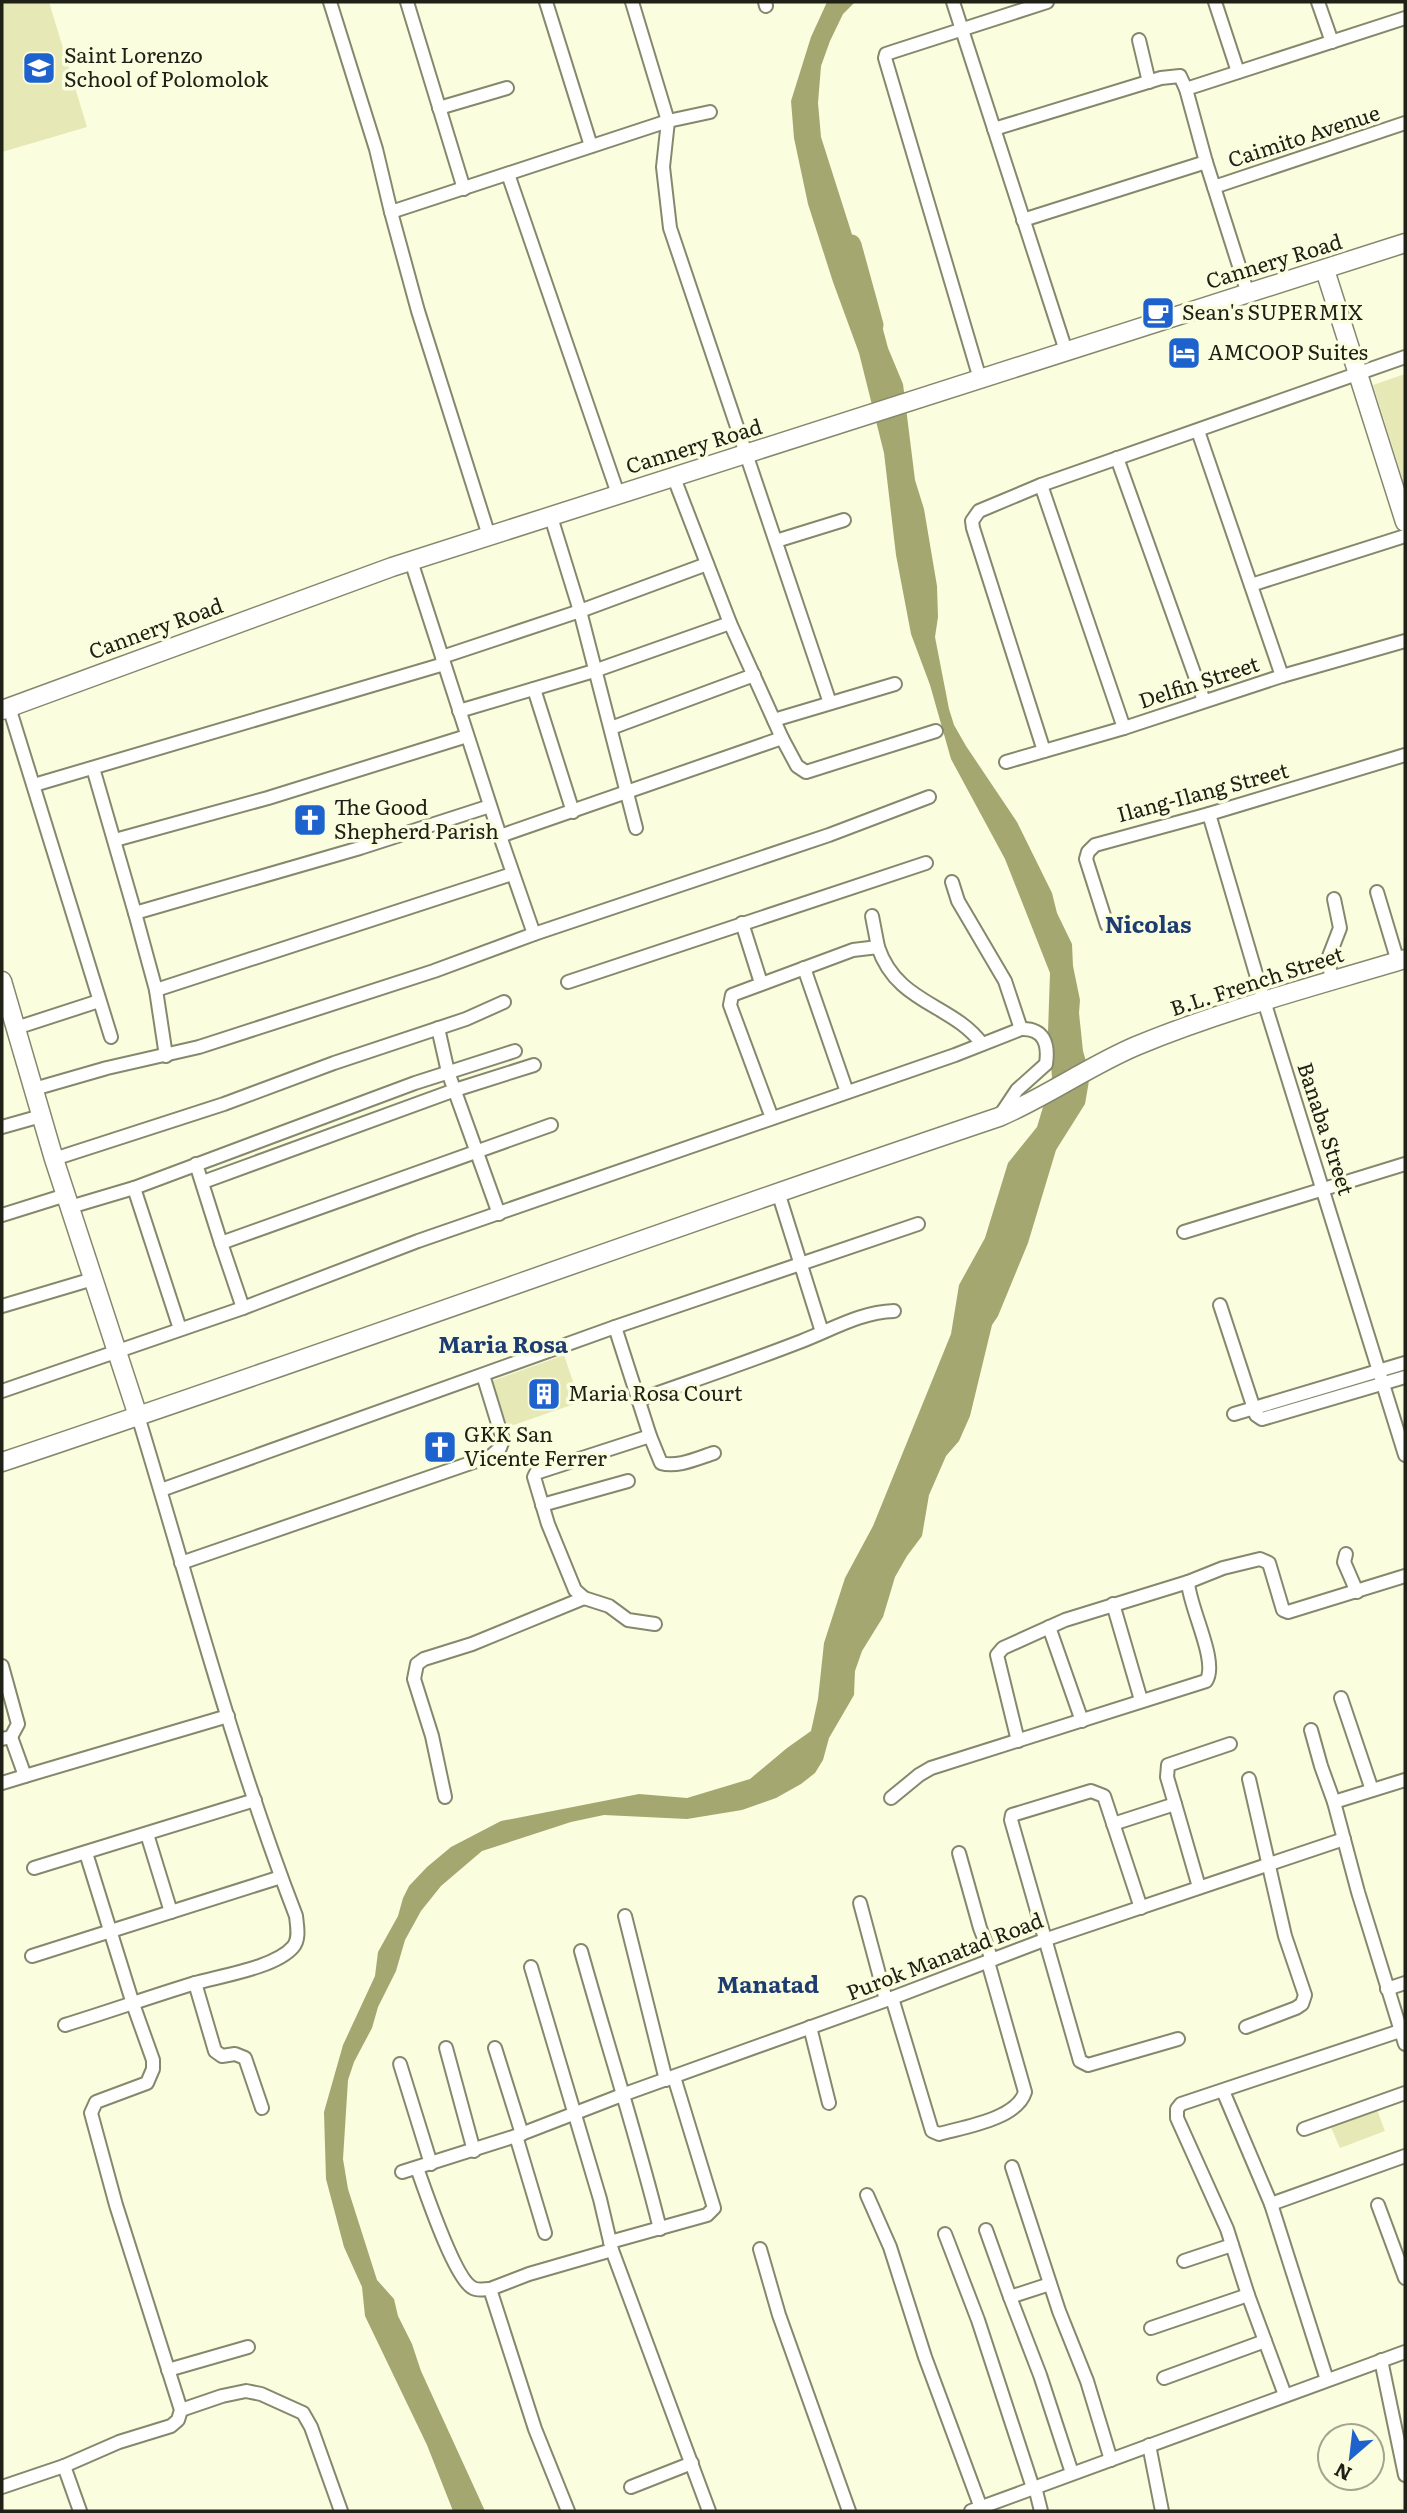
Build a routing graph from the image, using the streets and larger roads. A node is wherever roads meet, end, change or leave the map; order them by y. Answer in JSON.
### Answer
{"nodes":[{"id":1,"x":330,"y":2,"type":"edge"},
{"id":2,"x":407,"y":2,"type":"edge"},
{"id":3,"x":546,"y":2,"type":"edge"},
{"id":4,"x":632,"y":2,"type":"edge"},
{"id":5,"x":953,"y":2,"type":"edge"},
{"id":6,"x":1047,"y":2,"type":"edge"},
{"id":7,"x":1215,"y":2,"type":"edge"},
{"id":8,"x":1318,"y":2,"type":"edge"},
{"id":9,"x":1028,"y":4,"type":"edge"},
{"id":10,"x":1405,"y":18,"type":"edge"},
{"id":11,"x":961,"y":28,"type":"junction"},
{"id":12,"x":1139,"y":40,"type":"dead end"},
{"id":13,"x":1332,"y":42,"type":"junction"},
{"id":14,"x":1238,"y":72,"type":"junction"},
{"id":15,"x":1149,"y":82,"type":"junction"},
{"id":16,"x":507,"y":88,"type":"dead end"},
{"id":17,"x":1186,"y":89,"type":"junction"},
{"id":18,"x":439,"y":108,"type":"junction"},
{"id":19,"x":710,"y":112,"type":"dead end"},
{"id":20,"x":668,"y":121,"type":"junction"},
{"id":21,"x":1405,"y":123,"type":"edge"},
{"id":22,"x":994,"y":130,"type":"junction"},
{"id":23,"x":591,"y":146,"type":"junction"},
{"id":24,"x":1206,"y":162,"type":"junction"},
{"id":25,"x":508,"y":174,"type":"junction"},
{"id":26,"x":1214,"y":187,"type":"junction"},
{"id":27,"x":464,"y":189,"type":"junction"},
{"id":28,"x":391,"y":212,"type":"junction"},
{"id":29,"x":1023,"y":220,"type":"junction"},
{"id":30,"x":1405,"y":243,"type":"edge"},
{"id":31,"x":1325,"y":270,"type":"junction"},
{"id":32,"x":1248,"y":294,"type":"junction"},
{"id":33,"x":1066,"y":351,"type":"junction"},
{"id":34,"x":1405,"y":357,"type":"edge"},
{"id":35,"x":1358,"y":373,"type":"junction"},
{"id":36,"x":980,"y":379,"type":"junction"},
{"id":37,"x":1198,"y":431,"type":"junction"},
{"id":38,"x":747,"y":455,"type":"junction"},
{"id":39,"x":1117,"y":458,"type":"junction"},
{"id":40,"x":674,"y":478,"type":"junction"},
{"id":41,"x":1041,"y":485,"type":"junction"},
{"id":42,"x":618,"y":494,"type":"junction"},
{"id":43,"x":551,"y":517,"type":"junction"},
{"id":44,"x":844,"y":520,"type":"dead end"},
{"id":45,"x":1405,"y":522,"type":"edge"},
{"id":46,"x":489,"y":536,"type":"junction"},
{"id":47,"x":1405,"y":536,"type":"edge"},
{"id":48,"x":776,"y":541,"type":"junction"},
{"id":49,"x":411,"y":561,"type":"junction"},
{"id":50,"x":707,"y":564,"type":"junction"},
{"id":51,"x":1251,"y":584,"type":"junction"},
{"id":52,"x":580,"y":611,"type":"junction"},
{"id":53,"x":730,"y":623,"type":"junction"},
{"id":54,"x":1405,"y":641,"type":"edge"},
{"id":55,"x":443,"y":661,"type":"junction"},
{"id":56,"x":594,"y":671,"type":"junction"},
{"id":57,"x":754,"y":675,"type":"junction"},
{"id":58,"x":1282,"y":676,"type":"junction"},
{"id":59,"x":895,"y":684,"type":"dead end"},
{"id":60,"x":534,"y":689,"type":"junction"},
{"id":61,"x":1203,"y":701,"type":"junction"},
{"id":62,"x":830,"y":703,"type":"junction"},
{"id":63,"x":5,"y":708,"type":"edge"},
{"id":64,"x":459,"y":711,"type":"junction"},
{"id":65,"x":774,"y":720,"type":"junction"},
{"id":66,"x":611,"y":728,"type":"junction"},
{"id":67,"x":1124,"y":728,"type":"junction"},
{"id":68,"x":936,"y":731,"type":"dead end"},
{"id":69,"x":467,"y":736,"type":"junction"},
{"id":70,"x":782,"y":738,"type":"junction"},
{"id":71,"x":1044,"y":751,"type":"junction"},
{"id":72,"x":1405,"y":755,"type":"edge"},
{"id":73,"x":1006,"y":762,"type":"dead end"},
{"id":74,"x":93,"y":768,"type":"junction"},
{"id":75,"x":34,"y":785,"type":"junction"},
{"id":76,"x":627,"y":793,"type":"junction"},
{"id":77,"x":929,"y":797,"type":"dead end"},
{"id":78,"x":490,"y":806,"type":"junction"},
{"id":79,"x":573,"y":812,"type":"junction"},
{"id":80,"x":1209,"y":814,"type":"junction"},
{"id":81,"x":636,"y":828,"type":"dead end"},
{"id":82,"x":500,"y":836,"type":"junction"},
{"id":83,"x":115,"y":841,"type":"junction"},
{"id":84,"x":926,"y":863,"type":"dead end"},
{"id":85,"x":512,"y":874,"type":"junction"},
{"id":86,"x":952,"y":882,"type":"dead end"},
{"id":87,"x":1377,"y":892,"type":"dead end"},
{"id":88,"x":1334,"y":900,"type":"dead end"},
{"id":89,"x":135,"y":913,"type":"junction"},
{"id":90,"x":872,"y":916,"type":"dead end"},
{"id":91,"x":742,"y":923,"type":"junction"},
{"id":92,"x":1107,"y":925,"type":"dead end"},
{"id":93,"x":534,"y":934,"type":"junction"},
{"id":94,"x":878,"y":947,"type":"junction"},
{"id":95,"x":1401,"y":960,"type":"edge"},
{"id":96,"x":804,"y":968,"type":"junction"},
{"id":97,"x":2,"y":981,"type":"edge"},
{"id":98,"x":1332,"y":981,"type":"junction"},
{"id":99,"x":568,"y":982,"type":"dead end"},
{"id":100,"x":761,"y":983,"type":"junction"},
{"id":101,"x":156,"y":990,"type":"junction"},
{"id":102,"x":99,"y":1001,"type":"junction"},
{"id":103,"x":1264,"y":1001,"type":"junction"},
{"id":104,"x":504,"y":1002,"type":"dead end"},
{"id":105,"x":16,"y":1028,"type":"junction"},
{"id":106,"x":438,"y":1028,"type":"junction"},
{"id":107,"x":1021,"y":1029,"type":"junction"},
{"id":108,"x":111,"y":1038,"type":"dead end"},
{"id":109,"x":982,"y":1044,"type":"junction"},
{"id":110,"x":515,"y":1051,"type":"dead end"},
{"id":111,"x":166,"y":1056,"type":"junction"},
{"id":112,"x":534,"y":1065,"type":"dead end"},
{"id":113,"x":448,"y":1072,"type":"junction"},
{"id":114,"x":34,"y":1089,"type":"junction"},
{"id":115,"x":455,"y":1090,"type":"junction"},
{"id":116,"x":847,"y":1092,"type":"junction"},
{"id":117,"x":41,"y":1116,"type":"junction"},
{"id":118,"x":999,"y":1117,"type":"junction"},
{"id":119,"x":772,"y":1118,"type":"junction"},
{"id":120,"x":551,"y":1125,"type":"dead end"},
{"id":121,"x":2,"y":1127,"type":"edge"},
{"id":122,"x":476,"y":1151,"type":"junction"},
{"id":123,"x":54,"y":1159,"type":"junction"},
{"id":124,"x":196,"y":1164,"type":"junction"},
{"id":125,"x":1405,"y":1164,"type":"edge"},
{"id":126,"x":203,"y":1182,"type":"junction"},
{"id":127,"x":134,"y":1188,"type":"junction"},
{"id":128,"x":1323,"y":1188,"type":"junction"},
{"id":129,"x":778,"y":1192,"type":"junction"},
{"id":130,"x":68,"y":1201,"type":"junction"},
{"id":131,"x":2,"y":1214,"type":"edge"},
{"id":132,"x":499,"y":1214,"type":"junction"},
{"id":133,"x":918,"y":1224,"type":"dead end"},
{"id":134,"x":1184,"y":1231,"type":"dead end"},
{"id":135,"x":221,"y":1242,"type":"junction"},
{"id":136,"x":802,"y":1262,"type":"junction"},
{"id":137,"x":93,"y":1279,"type":"junction"},
{"id":138,"x":2,"y":1306,"type":"edge"},
{"id":139,"x":1220,"y":1306,"type":"dead end"},
{"id":140,"x":243,"y":1308,"type":"junction"},
{"id":141,"x":894,"y":1311,"type":"dead end"},
{"id":142,"x":615,"y":1327,"type":"junction"},
{"id":143,"x":180,"y":1329,"type":"junction"},
{"id":144,"x":822,"y":1332,"type":"junction"},
{"id":145,"x":117,"y":1351,"type":"junction"},
{"id":146,"x":1405,"y":1363,"type":"edge"},
{"id":147,"x":1381,"y":1371,"type":"junction"},
{"id":148,"x":483,"y":1375,"type":"junction"},
{"id":149,"x":1405,"y":1377,"type":"edge"},
{"id":150,"x":1385,"y":1384,"type":"junction"},
{"id":151,"x":2,"y":1391,"type":"edge"},
{"id":152,"x":638,"y":1400,"type":"junction"},
{"id":153,"x":1254,"y":1408,"type":"junction"},
{"id":154,"x":1234,"y":1414,"type":"dead end"},
{"id":155,"x":138,"y":1416,"type":"junction"},
{"id":156,"x":650,"y":1436,"type":"junction"},
{"id":157,"x":714,"y":1453,"type":"dead end"},
{"id":158,"x":1405,"y":1455,"type":"edge"},
{"id":159,"x":2,"y":1462,"type":"edge"},
{"id":160,"x":628,"y":1481,"type":"dead end"},
{"id":161,"x":161,"y":1490,"type":"junction"},
{"id":162,"x":542,"y":1505,"type":"junction"},
{"id":163,"x":1346,"y":1554,"type":"dead end"},
{"id":164,"x":181,"y":1563,"type":"junction"},
{"id":165,"x":1405,"y":1576,"type":"edge"},
{"id":166,"x":1188,"y":1582,"type":"junction"},
{"id":167,"x":1356,"y":1592,"type":"junction"},
{"id":168,"x":584,"y":1598,"type":"junction"},
{"id":169,"x":1113,"y":1604,"type":"junction"},
{"id":170,"x":655,"y":1624,"type":"dead end"},
{"id":171,"x":1049,"y":1627,"type":"junction"},
{"id":172,"x":2,"y":1666,"type":"edge"},
{"id":173,"x":1341,"y":1698,"type":"dead end"},
{"id":174,"x":1141,"y":1700,"type":"junction"},
{"id":175,"x":228,"y":1716,"type":"junction"},
{"id":176,"x":1082,"y":1721,"type":"junction"},
{"id":177,"x":1311,"y":1730,"type":"dead end"},
{"id":178,"x":6,"y":1738,"type":"edge"},
{"id":179,"x":1018,"y":1741,"type":"junction"},
{"id":180,"x":1230,"y":1744,"type":"dead end"},
{"id":181,"x":25,"y":1776,"type":"junction"},
{"id":182,"x":1249,"y":1779,"type":"dead end"},
{"id":183,"x":1405,"y":1780,"type":"edge"},
{"id":184,"x":2,"y":1783,"type":"edge"},
{"id":185,"x":1372,"y":1790,"type":"junction"},
{"id":186,"x":445,"y":1797,"type":"dead end"},
{"id":187,"x":891,"y":1798,"type":"dead end"},
{"id":188,"x":255,"y":1800,"type":"junction"},
{"id":189,"x":1335,"y":1802,"type":"junction"},
{"id":190,"x":1175,"y":1804,"type":"junction"},
{"id":191,"x":1113,"y":1824,"type":"junction"},
{"id":192,"x":146,"y":1834,"type":"junction"},
{"id":193,"x":1344,"y":1839,"type":"junction"},
{"id":194,"x":86,"y":1853,"type":"junction"},
{"id":195,"x":959,"y":1853,"type":"dead end"},
{"id":196,"x":1267,"y":1863,"type":"junction"},
{"id":197,"x":34,"y":1867,"type":"dead end"},
{"id":198,"x":281,"y":1877,"type":"junction"},
{"id":199,"x":1199,"y":1887,"type":"junction"},
{"id":200,"x":860,"y":1903,"type":"dead end"},
{"id":201,"x":1141,"y":1908,"type":"junction"},
{"id":202,"x":171,"y":1912,"type":"junction"},
{"id":203,"x":625,"y":1916,"type":"dead end"},
{"id":204,"x":110,"y":1931,"type":"junction"},
{"id":205,"x":1044,"y":1940,"type":"junction"},
{"id":206,"x":581,"y":1951,"type":"dead end"},
{"id":207,"x":32,"y":1956,"type":"dead end"},
{"id":208,"x":990,"y":1961,"type":"junction"},
{"id":209,"x":531,"y":1967,"type":"dead end"},
{"id":210,"x":195,"y":1983,"type":"junction"},
{"id":211,"x":1405,"y":1983,"type":"edge"},
{"id":212,"x":1387,"y":1989,"type":"junction"},
{"id":213,"x":889,"y":1999,"type":"junction"},
{"id":214,"x":133,"y":2004,"type":"junction"},
{"id":215,"x":65,"y":2025,"type":"dead end"},
{"id":216,"x":810,"y":2027,"type":"junction"},
{"id":217,"x":1246,"y":2027,"type":"dead end"},
{"id":218,"x":1400,"y":2031,"type":"junction"},
{"id":219,"x":1178,"y":2039,"type":"dead end"},
{"id":220,"x":1405,"y":2044,"type":"edge"},
{"id":221,"x":446,"y":2048,"type":"dead end"},
{"id":222,"x":495,"y":2048,"type":"dead end"},
{"id":223,"x":400,"y":2064,"type":"dead end"},
{"id":224,"x":670,"y":2078,"type":"junction"},
{"id":225,"x":1223,"y":2091,"type":"junction"},
{"id":226,"x":1405,"y":2092,"type":"edge"},
{"id":227,"x":622,"y":2095,"type":"junction"},
{"id":228,"x":829,"y":2102,"type":"dead end"},
{"id":229,"x":262,"y":2108,"type":"dead end"},
{"id":230,"x":573,"y":2115,"type":"junction"},
{"id":231,"x":1304,"y":2129,"type":"dead end"},
{"id":232,"x":519,"y":2135,"type":"junction"},
{"id":233,"x":474,"y":2151,"type":"junction"},
{"id":234,"x":1405,"y":2157,"type":"edge"},
{"id":235,"x":431,"y":2165,"type":"junction"},
{"id":236,"x":1012,"y":2167,"type":"dead end"},
{"id":237,"x":417,"y":2168,"type":"junction"},
{"id":238,"x":402,"y":2172,"type":"dead end"},
{"id":239,"x":867,"y":2195,"type":"dead end"},
{"id":240,"x":1271,"y":2204,"type":"junction"},
{"id":241,"x":1378,"y":2205,"type":"dead end"},
{"id":242,"x":660,"y":2229,"type":"junction"},
{"id":243,"x":986,"y":2230,"type":"dead end"},
{"id":244,"x":545,"y":2233,"type":"dead end"},
{"id":245,"x":945,"y":2234,"type":"dead end"},
{"id":246,"x":1232,"y":2245,"type":"junction"},
{"id":247,"x":611,"y":2246,"type":"junction"},
{"id":248,"x":760,"y":2249,"type":"dead end"},
{"id":249,"x":1184,"y":2261,"type":"dead end"},
{"id":250,"x":1405,"y":2278,"type":"edge"},
{"id":251,"x":1050,"y":2284,"type":"junction"},
{"id":252,"x":489,"y":2289,"type":"junction"},
{"id":253,"x":1248,"y":2295,"type":"junction"},
{"id":254,"x":1010,"y":2297,"type":"junction"},
{"id":255,"x":1151,"y":2328,"type":"dead end"},
{"id":256,"x":1265,"y":2341,"type":"junction"},
{"id":257,"x":248,"y":2347,"type":"dead end"},
{"id":258,"x":1405,"y":2352,"type":"edge"},
{"id":259,"x":1381,"y":2360,"type":"junction"},
{"id":260,"x":169,"y":2370,"type":"junction"},
{"id":261,"x":1164,"y":2378,"type":"dead end"},
{"id":262,"x":1327,"y":2380,"type":"junction"},
{"id":263,"x":1285,"y":2395,"type":"junction"},
{"id":264,"x":181,"y":2410,"type":"junction"},
{"id":265,"x":1149,"y":2445,"type":"junction"},
{"id":266,"x":1111,"y":2459,"type":"junction"},
{"id":267,"x":692,"y":2463,"type":"junction"},
{"id":268,"x":64,"y":2466,"type":"junction"},
{"id":269,"x":1072,"y":2473,"type":"junction"},
{"id":270,"x":1405,"y":2475,"type":"edge"},
{"id":271,"x":2,"y":2487,"type":"edge"},
{"id":272,"x":631,"y":2487,"type":"dead end"},
{"id":273,"x":1034,"y":2488,"type":"junction"},
{"id":274,"x":976,"y":2509,"type":"edge"},
{"id":275,"x":80,"y":2511,"type":"edge"},
{"id":276,"x":341,"y":2511,"type":"edge"},
{"id":277,"x":568,"y":2511,"type":"edge"},
{"id":278,"x":709,"y":2511,"type":"edge"},
{"id":279,"x":849,"y":2511,"type":"edge"},
{"id":280,"x":1041,"y":2511,"type":"edge"},
{"id":281,"x":1162,"y":2511,"type":"edge"}],
"edges":[{"from":1,"to":28,"type":"street"},
{"from":2,"to":18,"type":"street"},
{"from":3,"to":23,"type":"street"},
{"from":4,"to":20,"type":"street"},
{"from":5,"to":11,"type":"street"},
{"from":6,"to":9,"type":"street"},
{"from":7,"to":14,"type":"street"},
{"from":8,"to":13,"type":"street"},
{"from":9,"to":11,"type":"street"},
{"from":10,"to":13,"type":"street"},
{"from":11,"to":22,"type":"street"},
{"from":11,"to":36,"type":"street"},
{"from":12,"to":15,"type":"street"},
{"from":13,"to":14,"type":"street"},
{"from":14,"to":17,"type":"street"},
{"from":15,"to":17,"type":"street"},
{"from":15,"to":22,"type":"street"},
{"from":16,"to":18,"type":"street"},
{"from":17,"to":24,"type":"street"},
{"from":18,"to":27,"type":"street"},
{"from":19,"to":20,"type":"street"},
{"from":20,"to":23,"type":"street"},
{"from":20,"to":38,"type":"street"},
{"from":21,"to":26,"type":"street","name":"Caimito Avenue"},
{"from":22,"to":29,"type":"street"},
{"from":23,"to":25,"type":"street"},
{"from":24,"to":26,"type":"street"},
{"from":24,"to":29,"type":"street"},
{"from":25,"to":27,"type":"street"},
{"from":25,"to":42,"type":"street"},
{"from":26,"to":32,"type":"street"},
{"from":27,"to":28,"type":"street"},
{"from":28,"to":46,"type":"street"},
{"from":29,"to":33,"type":"street"},
{"from":30,"to":31,"type":"street","name":"Cannery Road"},
{"from":31,"to":32,"type":"street","name":"Cannery Road"},
{"from":31,"to":35,"type":"street"},
{"from":32,"to":33,"type":"street","name":"Cannery Road"},
{"from":33,"to":36,"type":"street","name":"Cannery Road"},
{"from":34,"to":35,"type":"street"},
{"from":35,"to":37,"type":"street"},
{"from":35,"to":45,"type":"street"},
{"from":36,"to":38,"type":"street","name":"Cannery Road"},
{"from":37,"to":39,"type":"street"},
{"from":37,"to":51,"type":"street"},
{"from":38,"to":40,"type":"street","name":"Cannery Road"},
{"from":38,"to":48,"type":"street"},
{"from":39,"to":41,"type":"street"},
{"from":39,"to":61,"type":"street"},
{"from":40,"to":42,"type":"street","name":"Cannery Road"},
{"from":40,"to":50,"type":"street"},
{"from":41,"to":67,"type":"street"},
{"from":41,"to":71,"type":"street"},
{"from":42,"to":43,"type":"street","name":"Cannery Road"},
{"from":43,"to":46,"type":"street","name":"Cannery Road"},
{"from":43,"to":52,"type":"street"},
{"from":44,"to":48,"type":"street"},
{"from":46,"to":49,"type":"street","name":"Cannery Road"},
{"from":47,"to":51,"type":"street"},
{"from":48,"to":62,"type":"street"},
{"from":49,"to":55,"type":"street"},
{"from":49,"to":63,"type":"street","name":"Cannery Road"},
{"from":50,"to":52,"type":"street"},
{"from":50,"to":53,"type":"street"},
{"from":51,"to":58,"type":"street"},
{"from":52,"to":55,"type":"street"},
{"from":52,"to":56,"type":"street"},
{"from":53,"to":56,"type":"street"},
{"from":53,"to":57,"type":"street"},
{"from":54,"to":58,"type":"street","name":"Delfin Street"},
{"from":55,"to":64,"type":"street"},
{"from":55,"to":74,"type":"street"},
{"from":56,"to":60,"type":"street"},
{"from":56,"to":66,"type":"street"},
{"from":57,"to":65,"type":"street"},
{"from":57,"to":66,"type":"street"},
{"from":58,"to":61,"type":"street","name":"Delfin Street"},
{"from":59,"to":62,"type":"street"},
{"from":60,"to":64,"type":"street"},
{"from":60,"to":79,"type":"street"},
{"from":61,"to":67,"type":"street","name":"Delfin Street"},
{"from":62,"to":65,"type":"street"},
{"from":63,"to":75,"type":"street"},
{"from":64,"to":69,"type":"street"},
{"from":65,"to":70,"type":"street"},
{"from":66,"to":76,"type":"street"},
{"from":67,"to":71,"type":"street","name":"Delfin Street"},
{"from":68,"to":70,"type":"street"},
{"from":69,"to":78,"type":"street"},
{"from":69,"to":83,"type":"street"},
{"from":70,"to":76,"type":"street"},
{"from":71,"to":73,"type":"street","name":"Delfin Street"},
{"from":72,"to":80,"type":"street","name":"Ilang-Ilang Street"},
{"from":74,"to":75,"type":"street"},
{"from":74,"to":83,"type":"street"},
{"from":75,"to":102,"type":"street"},
{"from":76,"to":79,"type":"street"},
{"from":76,"to":81,"type":"street"},
{"from":77,"to":93,"type":"street"},
{"from":78,"to":82,"type":"street"},
{"from":78,"to":89,"type":"street"},
{"from":79,"to":82,"type":"street"},
{"from":80,"to":92,"type":"street","name":"Ilang-Ilang Street"},
{"from":80,"to":103,"type":"street","name":"Banaba Street"},
{"from":82,"to":85,"type":"street"},
{"from":83,"to":89,"type":"street"},
{"from":84,"to":91,"type":"street"},
{"from":85,"to":93,"type":"street"},
{"from":85,"to":101,"type":"street"},
{"from":86,"to":107,"type":"street"},
{"from":87,"to":95,"type":"street"},
{"from":88,"to":98,"type":"street"},
{"from":89,"to":101,"type":"street"},
{"from":90,"to":94,"type":"street"},
{"from":91,"to":99,"type":"street"},
{"from":91,"to":100,"type":"street"},
{"from":93,"to":111,"type":"street"},
{"from":94,"to":96,"type":"street"},
{"from":94,"to":109,"type":"street"},
{"from":95,"to":98,"type":"street","name":"B.L. French Street"},
{"from":96,"to":100,"type":"street"},
{"from":96,"to":116,"type":"street"},
{"from":97,"to":105,"type":"street"},
{"from":98,"to":103,"type":"street","name":"B.L. French Street"},
{"from":100,"to":119,"type":"street"},
{"from":101,"to":111,"type":"street"},
{"from":102,"to":105,"type":"street"},
{"from":102,"to":108,"type":"street"},
{"from":103,"to":118,"type":"street","name":"B.L. French Street"},
{"from":103,"to":128,"type":"street","name":"Banaba Street"},
{"from":104,"to":106,"type":"street"},
{"from":105,"to":114,"type":"street"},
{"from":106,"to":113,"type":"street"},
{"from":106,"to":123,"type":"street"},
{"from":107,"to":109,"type":"street"},
{"from":107,"to":118,"type":"street"},
{"from":109,"to":116,"type":"street"},
{"from":110,"to":113,"type":"street"},
{"from":111,"to":114,"type":"street"},
{"from":112,"to":115,"type":"street"},
{"from":113,"to":115,"type":"street"},
{"from":113,"to":124,"type":"street"},
{"from":114,"to":117,"type":"street"},
{"from":115,"to":122,"type":"street"},
{"from":115,"to":126,"type":"street"},
{"from":116,"to":119,"type":"street"},
{"from":117,"to":121,"type":"street"},
{"from":117,"to":123,"type":"street"},
{"from":118,"to":129,"type":"street","name":"B.L. French Street"},
{"from":119,"to":132,"type":"street"},
{"from":120,"to":122,"type":"street"},
{"from":122,"to":132,"type":"street"},
{"from":122,"to":135,"type":"street"},
{"from":123,"to":130,"type":"street"},
{"from":124,"to":126,"type":"street"},
{"from":124,"to":127,"type":"street"},
{"from":125,"to":128,"type":"street"},
{"from":126,"to":135,"type":"street"},
{"from":127,"to":130,"type":"street"},
{"from":127,"to":143,"type":"street"},
{"from":128,"to":134,"type":"street"},
{"from":128,"to":147,"type":"street","name":"Banaba Street"},
{"from":129,"to":136,"type":"street"},
{"from":129,"to":155,"type":"street","name":"B.L. French Street"},
{"from":130,"to":131,"type":"street"},
{"from":130,"to":137,"type":"street"},
{"from":132,"to":140,"type":"street"},
{"from":133,"to":136,"type":"street"},
{"from":135,"to":140,"type":"street"},
{"from":136,"to":142,"type":"street"},
{"from":136,"to":144,"type":"street"},
{"from":137,"to":138,"type":"street"},
{"from":137,"to":145,"type":"street"},
{"from":139,"to":153,"type":"street"},
{"from":140,"to":143,"type":"street"},
{"from":141,"to":144,"type":"street"},
{"from":142,"to":148,"type":"street"},
{"from":142,"to":152,"type":"street"},
{"from":143,"to":145,"type":"street"},
{"from":144,"to":152,"type":"street"},
{"from":145,"to":151,"type":"street"},
{"from":145,"to":155,"type":"street"},
{"from":146,"to":147,"type":"street"},
{"from":147,"to":150,"type":"street","name":"Banaba Street"},
{"from":147,"to":153,"type":"street"},
{"from":148,"to":161,"type":"street"},
{"from":148,"to":164,"type":"street"},
{"from":149,"to":150,"type":"street"},
{"from":150,"to":153,"type":"street"},
{"from":150,"to":158,"type":"street","name":"Banaba Street"},
{"from":152,"to":156,"type":"street"},
{"from":153,"to":154,"type":"street"},
{"from":155,"to":159,"type":"street","name":"B.L. French Street"},
{"from":155,"to":161,"type":"street"},
{"from":156,"to":157,"type":"street"},
{"from":156,"to":162,"type":"street"},
{"from":160,"to":162,"type":"street"},
{"from":161,"to":164,"type":"street"},
{"from":162,"to":168,"type":"street"},
{"from":163,"to":167,"type":"street"},
{"from":164,"to":175,"type":"street"},
{"from":165,"to":167,"type":"street"},
{"from":166,"to":167,"type":"street"},
{"from":166,"to":169,"type":"street"},
{"from":166,"to":174,"type":"street"},
{"from":168,"to":170,"type":"street"},
{"from":168,"to":186,"type":"street"},
{"from":169,"to":171,"type":"street"},
{"from":169,"to":174,"type":"street"},
{"from":171,"to":176,"type":"street"},
{"from":171,"to":179,"type":"street"},
{"from":172,"to":178,"type":"street"},
{"from":173,"to":185,"type":"street"},
{"from":174,"to":176,"type":"street"},
{"from":175,"to":181,"type":"street"},
{"from":175,"to":188,"type":"street"},
{"from":176,"to":179,"type":"street"},
{"from":177,"to":189,"type":"street"},
{"from":178,"to":181,"type":"street"},
{"from":179,"to":187,"type":"street"},
{"from":180,"to":190,"type":"street"},
{"from":181,"to":184,"type":"street"},
{"from":182,"to":196,"type":"street"},
{"from":183,"to":185,"type":"street"},
{"from":185,"to":189,"type":"street"},
{"from":188,"to":192,"type":"street"},
{"from":188,"to":198,"type":"street"},
{"from":189,"to":193,"type":"street"},
{"from":190,"to":191,"type":"street"},
{"from":190,"to":199,"type":"street"},
{"from":191,"to":201,"type":"street"},
{"from":191,"to":205,"type":"street"},
{"from":192,"to":194,"type":"street"},
{"from":192,"to":202,"type":"street"},
{"from":193,"to":196,"type":"street","name":"Purok Manatad Road"},
{"from":193,"to":212,"type":"street"},
{"from":194,"to":197,"type":"street"},
{"from":194,"to":204,"type":"street"},
{"from":195,"to":208,"type":"street"},
{"from":196,"to":199,"type":"street","name":"Purok Manatad Road"},
{"from":196,"to":217,"type":"street"},
{"from":198,"to":202,"type":"street"},
{"from":198,"to":210,"type":"street"},
{"from":199,"to":201,"type":"street","name":"Purok Manatad Road"},
{"from":200,"to":213,"type":"street"},
{"from":201,"to":205,"type":"street","name":"Purok Manatad Road"},
{"from":202,"to":204,"type":"street"},
{"from":203,"to":224,"type":"street"},
{"from":204,"to":207,"type":"street"},
{"from":204,"to":214,"type":"street"},
{"from":205,"to":208,"type":"street","name":"Purok Manatad Road"},
{"from":205,"to":219,"type":"street"},
{"from":206,"to":227,"type":"street"},
{"from":208,"to":213,"type":"street","name":"Purok Manatad Road"},
{"from":208,"to":213,"type":"street"},
{"from":209,"to":230,"type":"street"},
{"from":210,"to":214,"type":"street"},
{"from":210,"to":229,"type":"street"},
{"from":211,"to":212,"type":"street"},
{"from":212,"to":218,"type":"street"},
{"from":213,"to":216,"type":"street","name":"Purok Manatad Road"},
{"from":214,"to":215,"type":"street"},
{"from":214,"to":260,"type":"street"},
{"from":216,"to":224,"type":"street","name":"Purok Manatad Road"},
{"from":216,"to":228,"type":"street"},
{"from":218,"to":220,"type":"street"},
{"from":218,"to":225,"type":"street"},
{"from":221,"to":233,"type":"street"},
{"from":222,"to":232,"type":"street"},
{"from":223,"to":235,"type":"street"},
{"from":224,"to":227,"type":"street","name":"Purok Manatad Road"},
{"from":224,"to":242,"type":"street"},
{"from":225,"to":240,"type":"street"},
{"from":225,"to":246,"type":"street"},
{"from":226,"to":231,"type":"street"},
{"from":227,"to":230,"type":"street","name":"Purok Manatad Road"},
{"from":227,"to":242,"type":"street"},
{"from":230,"to":232,"type":"street","name":"Purok Manatad Road"},
{"from":230,"to":247,"type":"street"},
{"from":232,"to":233,"type":"street","name":"Purok Manatad Road"},
{"from":232,"to":244,"type":"street"},
{"from":233,"to":235,"type":"street","name":"Purok Manatad Road"},
{"from":234,"to":240,"type":"street"},
{"from":235,"to":237,"type":"street","name":"Purok Manatad Road"},
{"from":236,"to":251,"type":"street"},
{"from":237,"to":238,"type":"street","name":"Purok Manatad Road"},
{"from":237,"to":252,"type":"street"},
{"from":239,"to":274,"type":"street"},
{"from":240,"to":262,"type":"street"},
{"from":241,"to":250,"type":"street"},
{"from":242,"to":247,"type":"street"},
{"from":243,"to":254,"type":"street"},
{"from":245,"to":273,"type":"street"},
{"from":246,"to":249,"type":"street"},
{"from":246,"to":253,"type":"street"},
{"from":247,"to":252,"type":"street"},
{"from":247,"to":267,"type":"street"},
{"from":248,"to":279,"type":"street"},
{"from":251,"to":254,"type":"street"},
{"from":251,"to":266,"type":"street"},
{"from":252,"to":277,"type":"street"},
{"from":253,"to":255,"type":"street"},
{"from":253,"to":256,"type":"street"},
{"from":254,"to":269,"type":"street"},
{"from":256,"to":261,"type":"street"},
{"from":256,"to":263,"type":"street"},
{"from":257,"to":260,"type":"street"},
{"from":258,"to":259,"type":"street"},
{"from":259,"to":262,"type":"street"},
{"from":259,"to":270,"type":"street"},
{"from":260,"to":264,"type":"street"},
{"from":262,"to":263,"type":"street"},
{"from":263,"to":265,"type":"street"},
{"from":264,"to":268,"type":"street"},
{"from":264,"to":276,"type":"street"},
{"from":265,"to":266,"type":"street"},
{"from":265,"to":281,"type":"street"},
{"from":266,"to":269,"type":"street"},
{"from":267,"to":272,"type":"street"},
{"from":267,"to":278,"type":"street"},
{"from":268,"to":271,"type":"street"},
{"from":268,"to":275,"type":"street"},
{"from":269,"to":273,"type":"street"},
{"from":273,"to":274,"type":"street"},
{"from":273,"to":280,"type":"street"}]}
